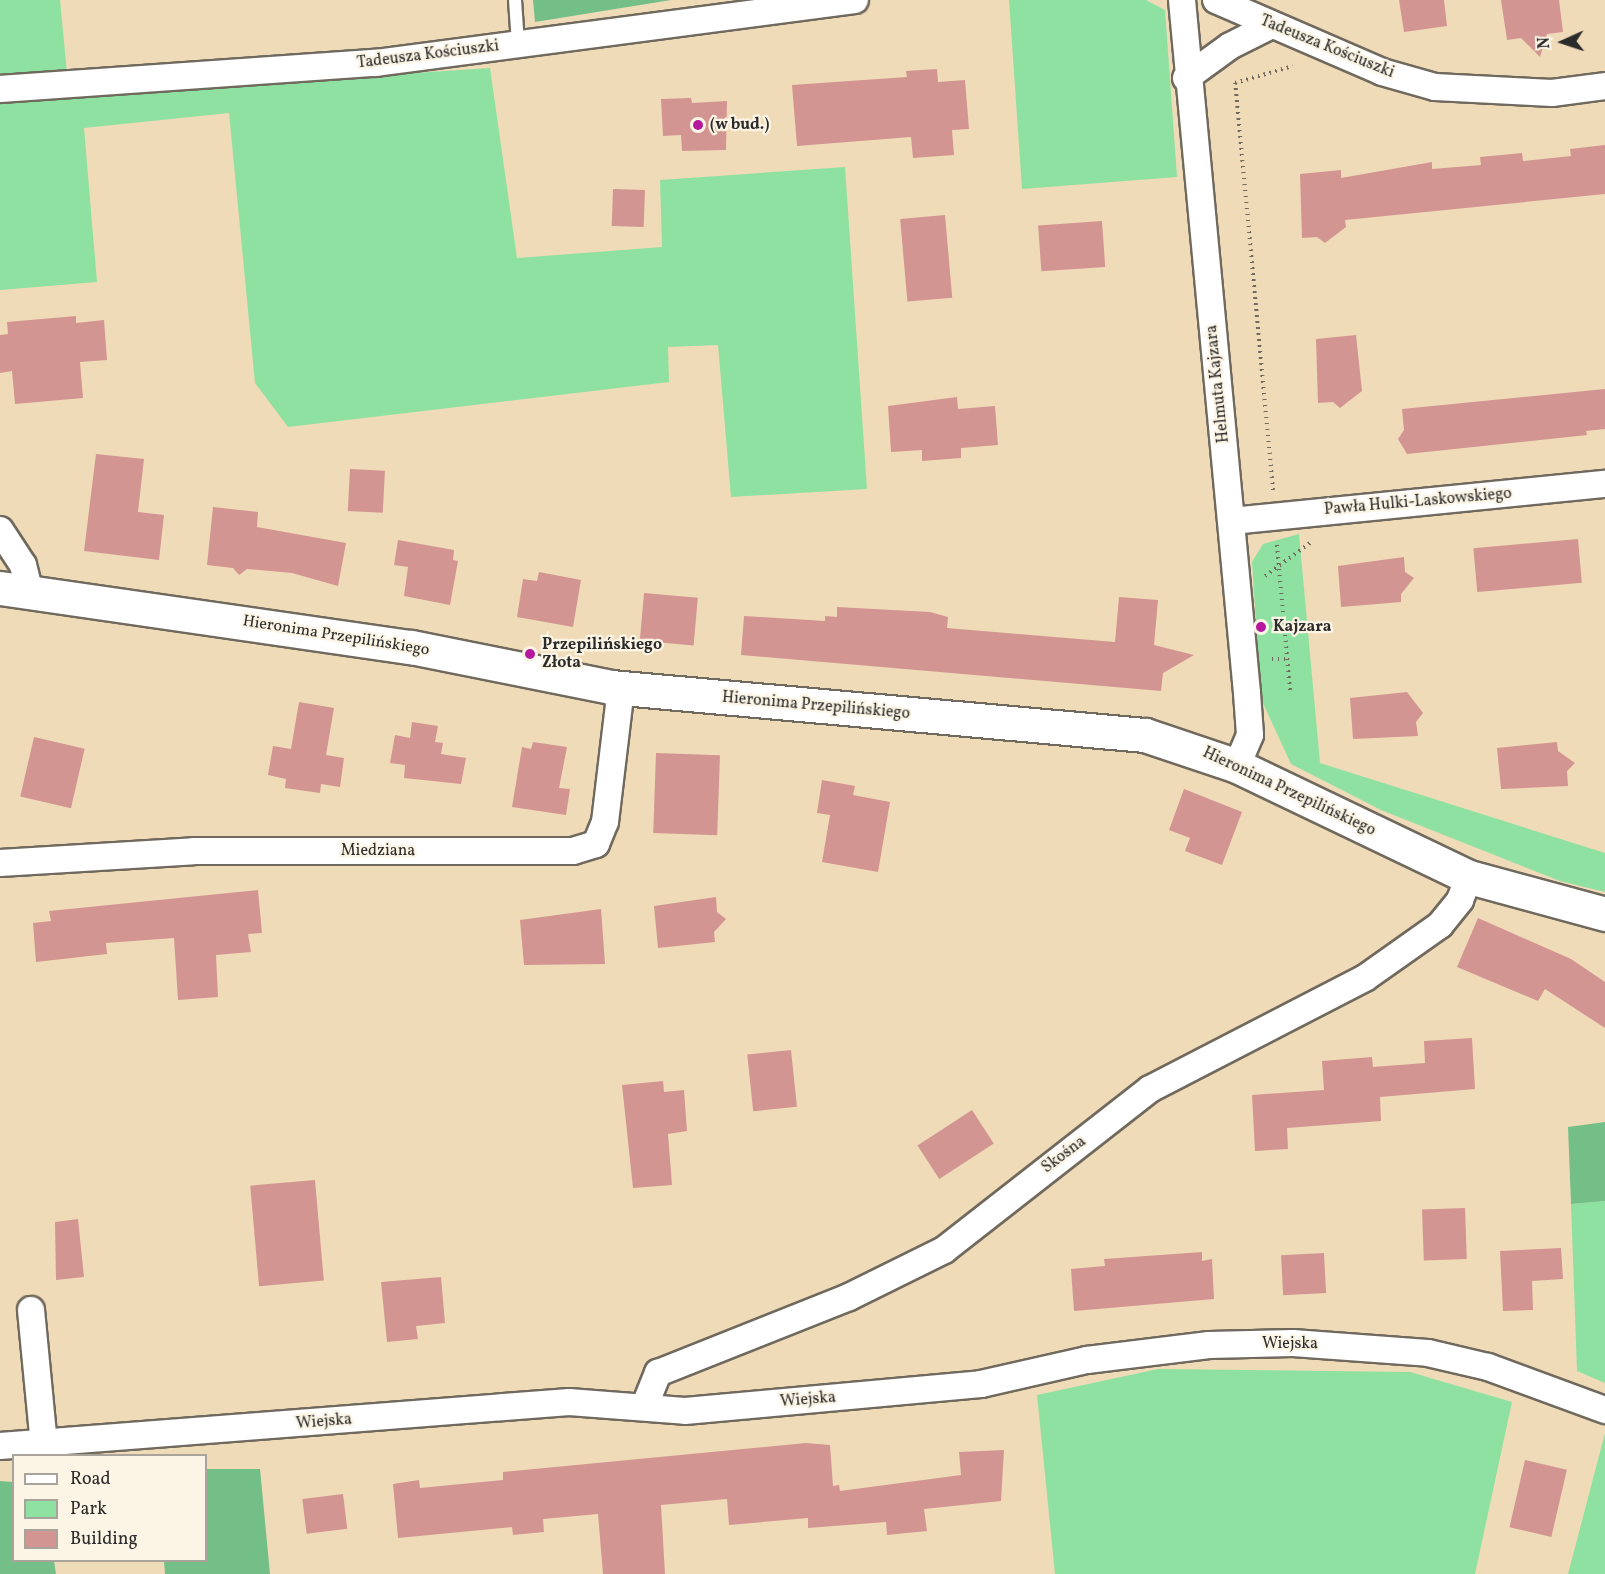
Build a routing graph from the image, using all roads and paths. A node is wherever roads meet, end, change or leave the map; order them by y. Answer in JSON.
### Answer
{"nodes":[{"id":1,"x":515,"y":0,"type":"edge"},
{"id":2,"x":855,"y":0,"type":"edge"},
{"id":3,"x":1182,"y":0,"type":"edge"},
{"id":4,"x":1226,"y":2,"type":"edge"},
{"id":5,"x":793,"y":3,"type":"edge"},
{"id":6,"x":1272,"y":25,"type":"junction"},
{"id":7,"x":518,"y":44,"type":"junction"},
{"id":8,"x":1302,"y":70,"type":"dead end"},
{"id":9,"x":1186,"y":78,"type":"junction"},
{"id":10,"x":1605,"y":86,"type":"edge"},
{"id":11,"x":0,"y":88,"type":"edge"},
{"id":12,"x":1605,"y":484,"type":"edge"},
{"id":13,"x":1276,"y":515,"type":"junction"},
{"id":14,"x":1232,"y":521,"type":"junction"},
{"id":15,"x":0,"y":530,"type":"edge"},
{"id":16,"x":1319,"y":536,"type":"dead end"},
{"id":17,"x":1278,"y":565,"type":"junction"},
{"id":18,"x":1258,"y":581,"type":"dead end"},
{"id":19,"x":14,"y":589,"type":"edge"},
{"id":20,"x":1288,"y":659,"type":"junction"},
{"id":21,"x":1265,"y":660,"type":"dead end"},
{"id":22,"x":621,"y":688,"type":"junction"},
{"id":23,"x":1290,"y":691,"type":"dead end"},
{"id":24,"x":1237,"y":766,"type":"junction"},
{"id":25,"x":0,"y":863,"type":"edge"},
{"id":26,"x":1469,"y":876,"type":"junction"},
{"id":27,"x":1605,"y":914,"type":"edge"},
{"id":28,"x":31,"y":1310,"type":"dead end"},
{"id":29,"x":645,"y":1405,"type":"junction"},
{"id":30,"x":1605,"y":1410,"type":"edge"},
{"id":31,"x":44,"y":1444,"type":"junction"},
{"id":32,"x":0,"y":1446,"type":"edge"}],
"edges":[{"from":1,"to":7,"type":"lane"},
{"from":2,"to":5,"type":"street","name":"Tadeusza Kościuszki"},
{"from":3,"to":9,"type":"street","name":"Helmuta Kajzara"},
{"from":4,"to":6,"type":"street","name":"Tadeusza Kościuszki"},
{"from":5,"to":7,"type":"street","name":"Tadeusza Kościuszki"},
{"from":6,"to":9,"type":"street"},
{"from":6,"to":10,"type":"street","name":"Tadeusza Kościuszki"},
{"from":7,"to":11,"type":"street","name":"Tadeusza Kościuszki"},
{"from":8,"to":13,"type":"path"},
{"from":9,"to":14,"type":"street","name":"Helmuta Kajzara"},
{"from":12,"to":13,"type":"street","name":"Pawła Hulki-Laskowskiego"},
{"from":13,"to":14,"type":"street","name":"Pawła Hulki-Laskowskiego"},
{"from":13,"to":17,"type":"path"},
{"from":14,"to":24,"type":"street","name":"Helmuta Kajzara"},
{"from":15,"to":19,"type":"street"},
{"from":16,"to":17,"type":"path"},
{"from":17,"to":18,"type":"path"},
{"from":17,"to":20,"type":"path"},
{"from":19,"to":22,"type":"street","name":"Hieronima Przepilińskiego"},
{"from":20,"to":21,"type":"path"},
{"from":20,"to":23,"type":"path"},
{"from":22,"to":24,"type":"street","name":"Hieronima Przepilińskiego"},
{"from":22,"to":25,"type":"street","name":"Miedziana"},
{"from":24,"to":26,"type":"street","name":"Hieronima Przepilińskiego"},
{"from":26,"to":27,"type":"street","name":"Hieronima Przepilińskiego"},
{"from":26,"to":29,"type":"street","name":"Skośna"},
{"from":28,"to":31,"type":"street"},
{"from":29,"to":30,"type":"street","name":"Wiejska"},
{"from":29,"to":31,"type":"street","name":"Wiejska"},
{"from":31,"to":32,"type":"street","name":"Wiejska"}]}
